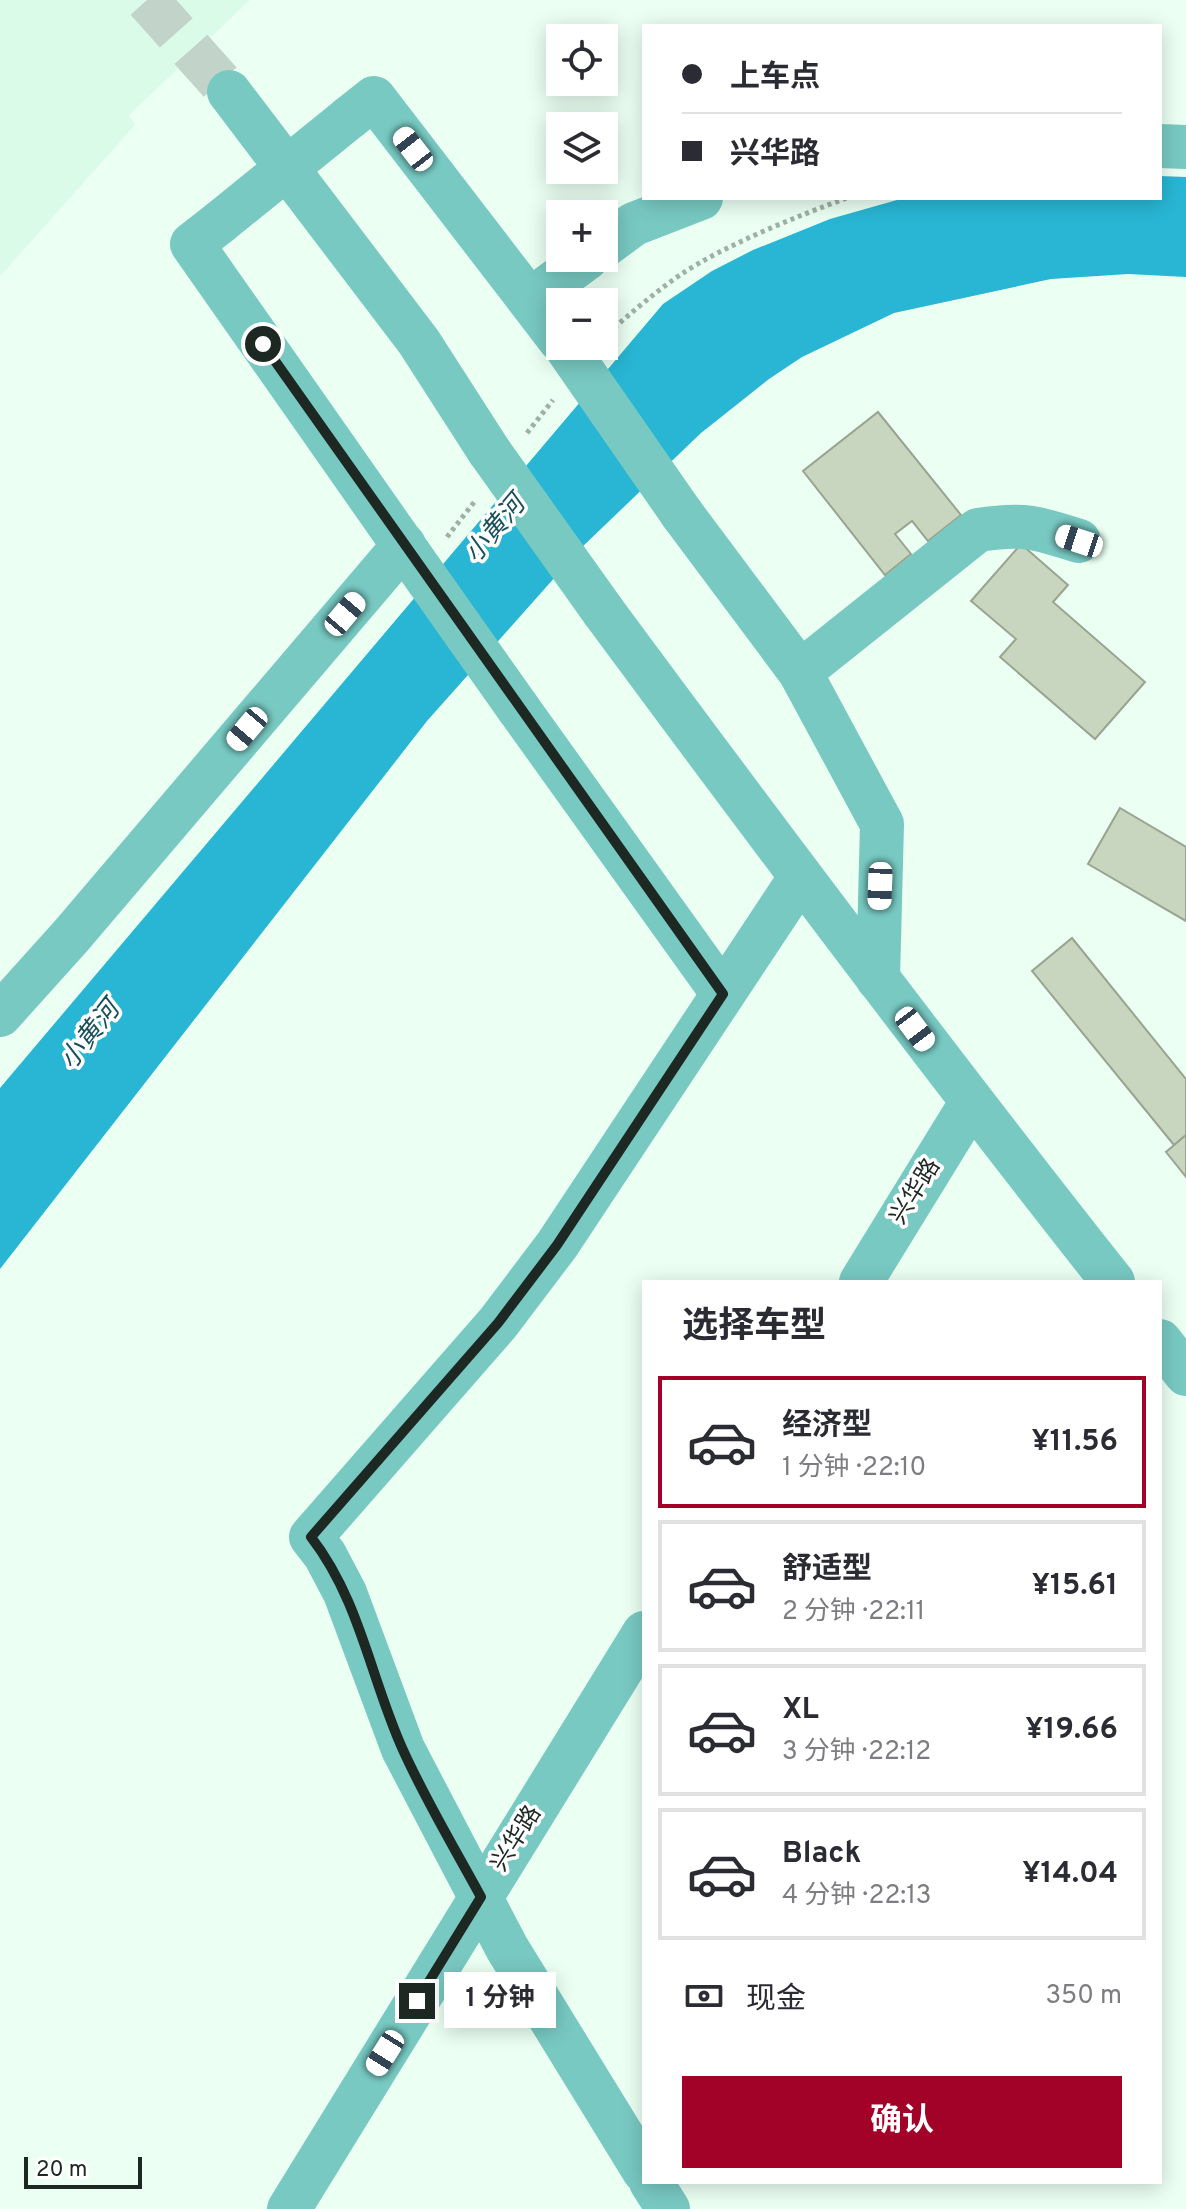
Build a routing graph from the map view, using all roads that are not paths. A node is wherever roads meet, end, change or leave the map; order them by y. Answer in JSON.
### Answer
{"nodes":[{"id":1,"x":229,"y":92,"type":"tunnel mouth"},
{"id":2,"x":1162,"y":146,"type":"edge"},
{"id":3,"x":1186,"y":147,"type":"edge"},
{"id":4,"x":696,"y":200,"type":"edge"},
{"id":5,"x":618,"y":236,"type":"edge"},
{"id":6,"x":568,"y":272,"type":"edge"},
{"id":7,"x":530,"y":300,"type":"junction"},
{"id":8,"x":546,"y":316,"type":"edge"},
{"id":9,"x":585,"y":360,"type":"edge"},
{"id":10,"x":1079,"y":541,"type":"dead end"},
{"id":11,"x":407,"y":550,"type":"junction"},
{"id":12,"x":800,"y":672,"type":"junction"},
{"id":13,"x":800,"y":878,"type":"junction"},
{"id":14,"x":878,"y":979,"type":"junction"},
{"id":15,"x":723,"y":994,"type":"junction"},
{"id":16,"x":0,"y":1015,"type":"edge"},
{"id":17,"x":971,"y":1103,"type":"junction"},
{"id":18,"x":1101,"y":1267,"type":"edge"},
{"id":19,"x":862,"y":1280,"type":"edge"},
{"id":20,"x":1162,"y":1344,"type":"edge"},
{"id":21,"x":1186,"y":1374,"type":"edge"},
{"id":22,"x":642,"y":1636,"type":"edge"},
{"id":23,"x":481,"y":1897,"type":"junction"},
{"id":24,"x":642,"y":2168,"type":"edge"},
{"id":25,"x":652,"y":2184,"type":"edge"},
{"id":26,"x":289,"y":2209,"type":"edge"},
{"id":27,"x":668,"y":2209,"type":"edge"}],
"edges":[{"from":1,"to":13,"type":"street","bridge":true},
{"from":2,"to":3,"type":"street"},
{"from":4,"to":5,"type":"street"},
{"from":6,"to":7,"type":"street"},
{"from":7,"to":8,"type":"street"},
{"from":7,"to":11,"type":"street","bridge":true},
{"from":9,"to":12,"type":"street","bridge":true},
{"from":10,"to":12,"type":"street"},
{"from":11,"to":15,"type":"street","bridge":true},
{"from":11,"to":16,"type":"street"},
{"from":12,"to":14,"type":"street"},
{"from":13,"to":14,"type":"street"},
{"from":13,"to":15,"type":"street"},
{"from":14,"to":17,"type":"street"},
{"from":15,"to":23,"type":"street"},
{"from":17,"to":18,"type":"street"},
{"from":17,"to":19,"type":"street","name":"兴华路"},
{"from":20,"to":21,"type":"street"},
{"from":22,"to":23,"type":"street","name":"兴华路"},
{"from":23,"to":24,"type":"street"},
{"from":23,"to":26,"type":"street","name":"兴华路"},
{"from":25,"to":27,"type":"street"}]}
